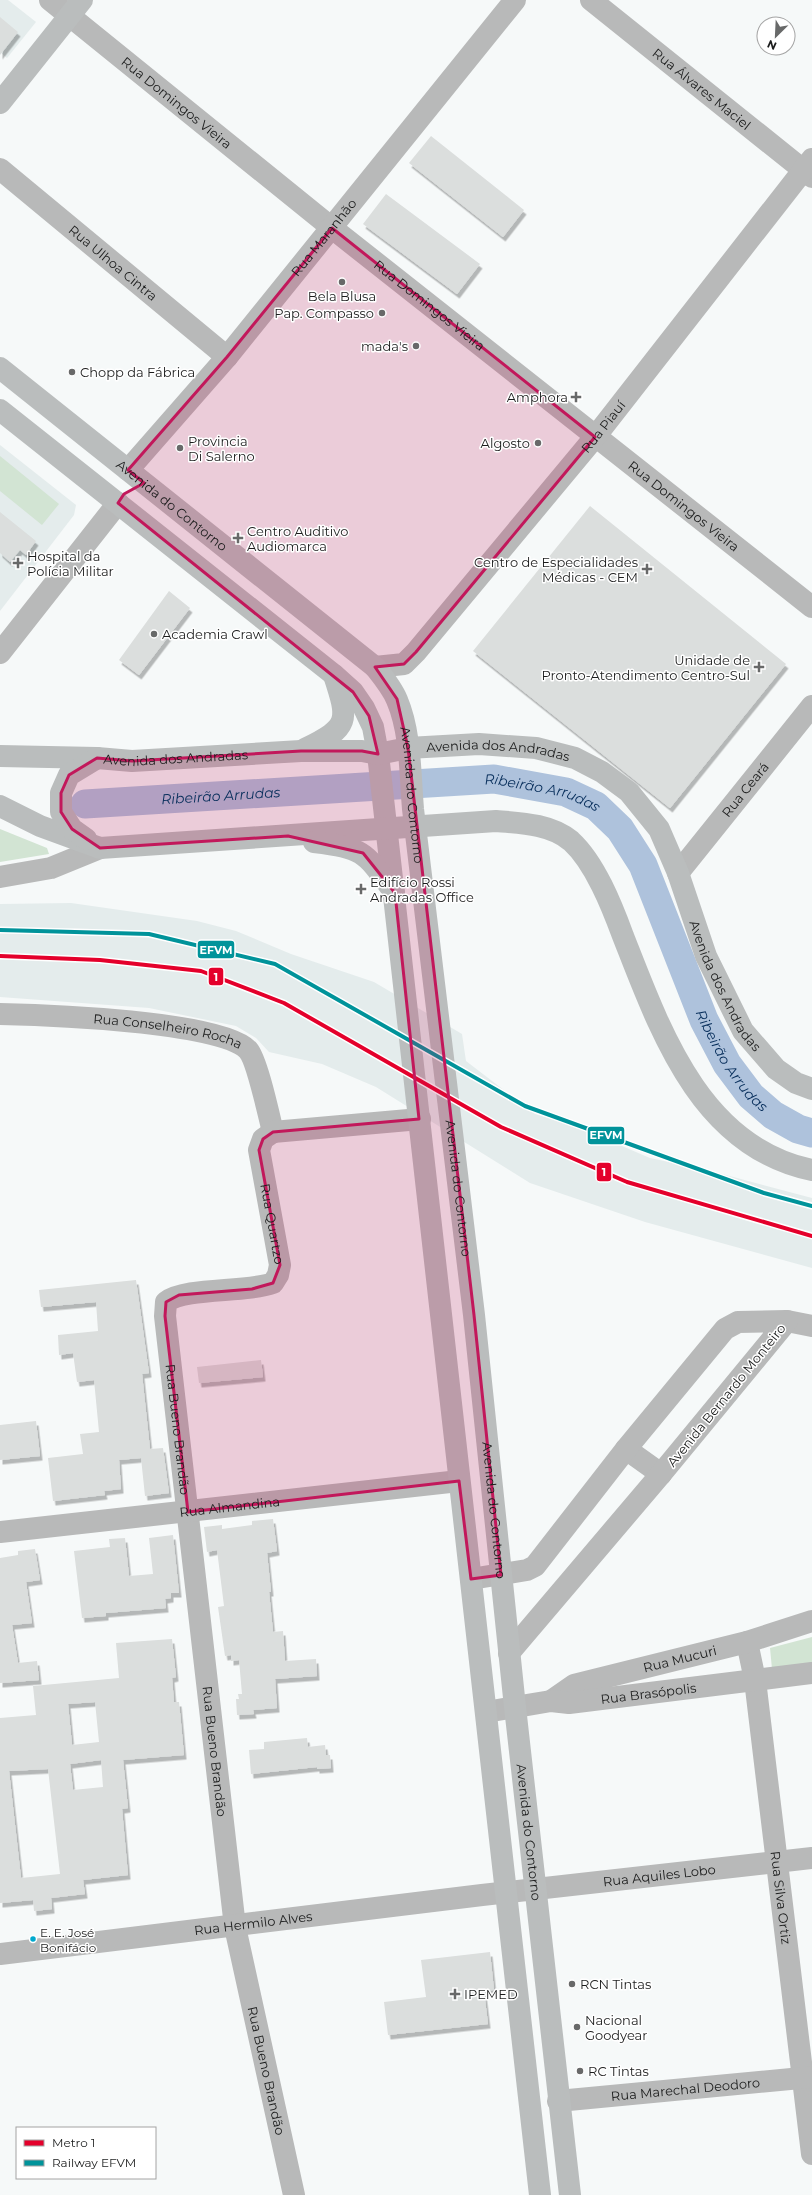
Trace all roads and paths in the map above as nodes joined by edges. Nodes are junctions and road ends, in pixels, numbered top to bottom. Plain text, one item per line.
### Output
1 (50, 0) edge
2 (515, 0) edge
3 (591, 0) edge
4 (76, 8) edge
5 (0, 103) edge
6 (0, 169) edge
7 (809, 169) edge
8 (332, 228) junction
9 (227, 357) junction
10 (0, 368) edge
11 (0, 410) edge
12 (596, 437) junction
13 (128, 470) junction
14 (95, 485) junction
15 (152, 490) junction
16 (118, 503) junction
17 (812, 607) edge
18 (0, 653) edge
19 (375, 667) junction
20 (333, 674) junction
21 (812, 706) edge
22 (301, 751) junction
23 (408, 752) junction
24 (0, 756) edge
25 (97, 758) junction
26 (378, 758) junction
27 (0, 806) edge
28 (415, 817) junction
29 (387, 820) junction
30 (288, 836) junction
31 (100, 848) junction
32 (678, 873) junction
33 (0, 877) edge
34 (395, 893) junction
35 (0, 1014) edge
36 (812, 1090) edge
37 (419, 1116) junction
38 (273, 1132) junction
39 (812, 1170) edge
40 (166, 1302) joint
41 (787, 1321) junction
42 (812, 1326) edge
43 (626, 1449) junction
44 (661, 1474) junction
45 (459, 1481) junction
46 (188, 1512) junction
47 (0, 1532) edge
48 (546, 1552) junction
49 (501, 1575) junction
50 (471, 1579) junction
51 (568, 1583) junction
52 (812, 1621) edge
53 (747, 1642) junction
54 (509, 1653) junction
55 (812, 1673) edge
56 (755, 1680) junction
57 (551, 1701) junction
58 (515, 1707) junction
59 (486, 1712) junction
60 (812, 1858) edge
61 (777, 1862) junction
62 (535, 1889) junction
63 (506, 1893) junction
64 (235, 1927) junction
65 (0, 1954) edge
66 (808, 2077) edge
67 (558, 2101) junction
68 (812, 2154) edge
69 (294, 2195) edge
70 (540, 2195) edge
71 (570, 2195) edge

1 - 4 street, Rua Domingos Vieira
2 - 8 street, Rua Maranhão
3 - 7 street, Rua Álvares Maciel
4 - 5 main road
4 - 8 street, Rua Domingos Vieira
6 - 9 street, Rua Ulhoa Cintra
7 - 12 street, Rua Piauí
8 - 9 street, Rua Maranhão
8 - 12 street, Rua Domingos Vieira
9 - 13 street, Rua Maranhão
10 - 13 main road, Avenida do Contorno
11 - 14 main road
12 - 17 street, Rua Domingos Vieira
12 - 19 street, Rua Piauí
13 - 14 main road
13 - 15 main road, Avenida do Contorno
14 - 16 main road
15 - 16 main road
15 - 19 main road, Avenida do Contorno
16 - 18 street
16 - 20 main road
19 - 23 main road, Avenida do Contorno
20 - 22 main road
20 - 26 main road
21 - 32 street, Rua Ceará
22 - 25 main road, Avenida dos Andradas
22 - 26 main road, Avenida dos Andradas
23 - 26 main road, Avenida dos Andradas
23 - 28 main road, Avenida do Contorno
23 - 32 main road, Avenida dos Andradas
24 - 25 main road, Avenida dos Andradas
25 - 31 main road
26 - 29 main road
27 - 31 main road
28 - 29 main road
28 - 39 main road
28 - 49 main road, Avenida do Contorno
29 - 30 main road
29 - 34 main road
30 - 31 main road
30 - 34 main road
31 - 33 street
32 - 36 main road, Avenida dos Andradas
34 - 37 main road
35 - 38 street, Rua Conselheiro Rocha
37 - 38 street
37 - 45 main road
38 - 40 street, Rua Quartzo
40 - 46 street, Rua Bueno Brandão
41 - 42 street
41 - 43 street, Avenida Bernardo Monteiro
41 - 44 street, Avenida Bernardo Monteiro
43 - 44 street
43 - 48 street, Avenida Bernardo Monteiro
44 - 51 street, Avenida Bernardo Monteiro
45 - 46 street, Rua Almandina
45 - 50 main road
46 - 47 street, Rua Almandina
46 - 64 street, Rua Bueno Brandão
48 - 49 street, Avenida Bernardo Monteiro
48 - 51 street
49 - 50 street, Avenida Bernardo Monteiro
49 - 54 main road, Avenida do Contorno
50 - 59 main road
51 - 54 street, Avenida Bernardo Monteiro
52 - 53 street, Rua Mucuri
53 - 56 street, Rua Silva Ortiz
53 - 57 street, Rua Mucuri
54 - 58 main road, Avenida do Contorno
55 - 56 street, Rua Brasópolis
56 - 57 street, Rua Brasópolis
56 - 61 street, Rua Silva Ortiz
57 - 58 street, Rua Brasópolis
58 - 59 street, Rua Brasópolis
58 - 62 main road, Avenida do Contorno
59 - 63 main road
60 - 61 street, Rua Aquiles Lobo
61 - 62 street, Rua Aquiles Lobo
61 - 66 street, Rua Silva Ortiz
62 - 63 street, Rua Aquiles Lobo
62 - 67 main road, Avenida do Contorno
63 - 64 street, Rua Hermilo Alves
63 - 70 main road
64 - 65 street, Rua Hermilo Alves
64 - 69 street, Rua Bueno Brandão
66 - 67 street, Rua Marechal Deodoro
66 - 68 street, Rua Silva Ortiz
67 - 71 main road, Avenida do Contorno

